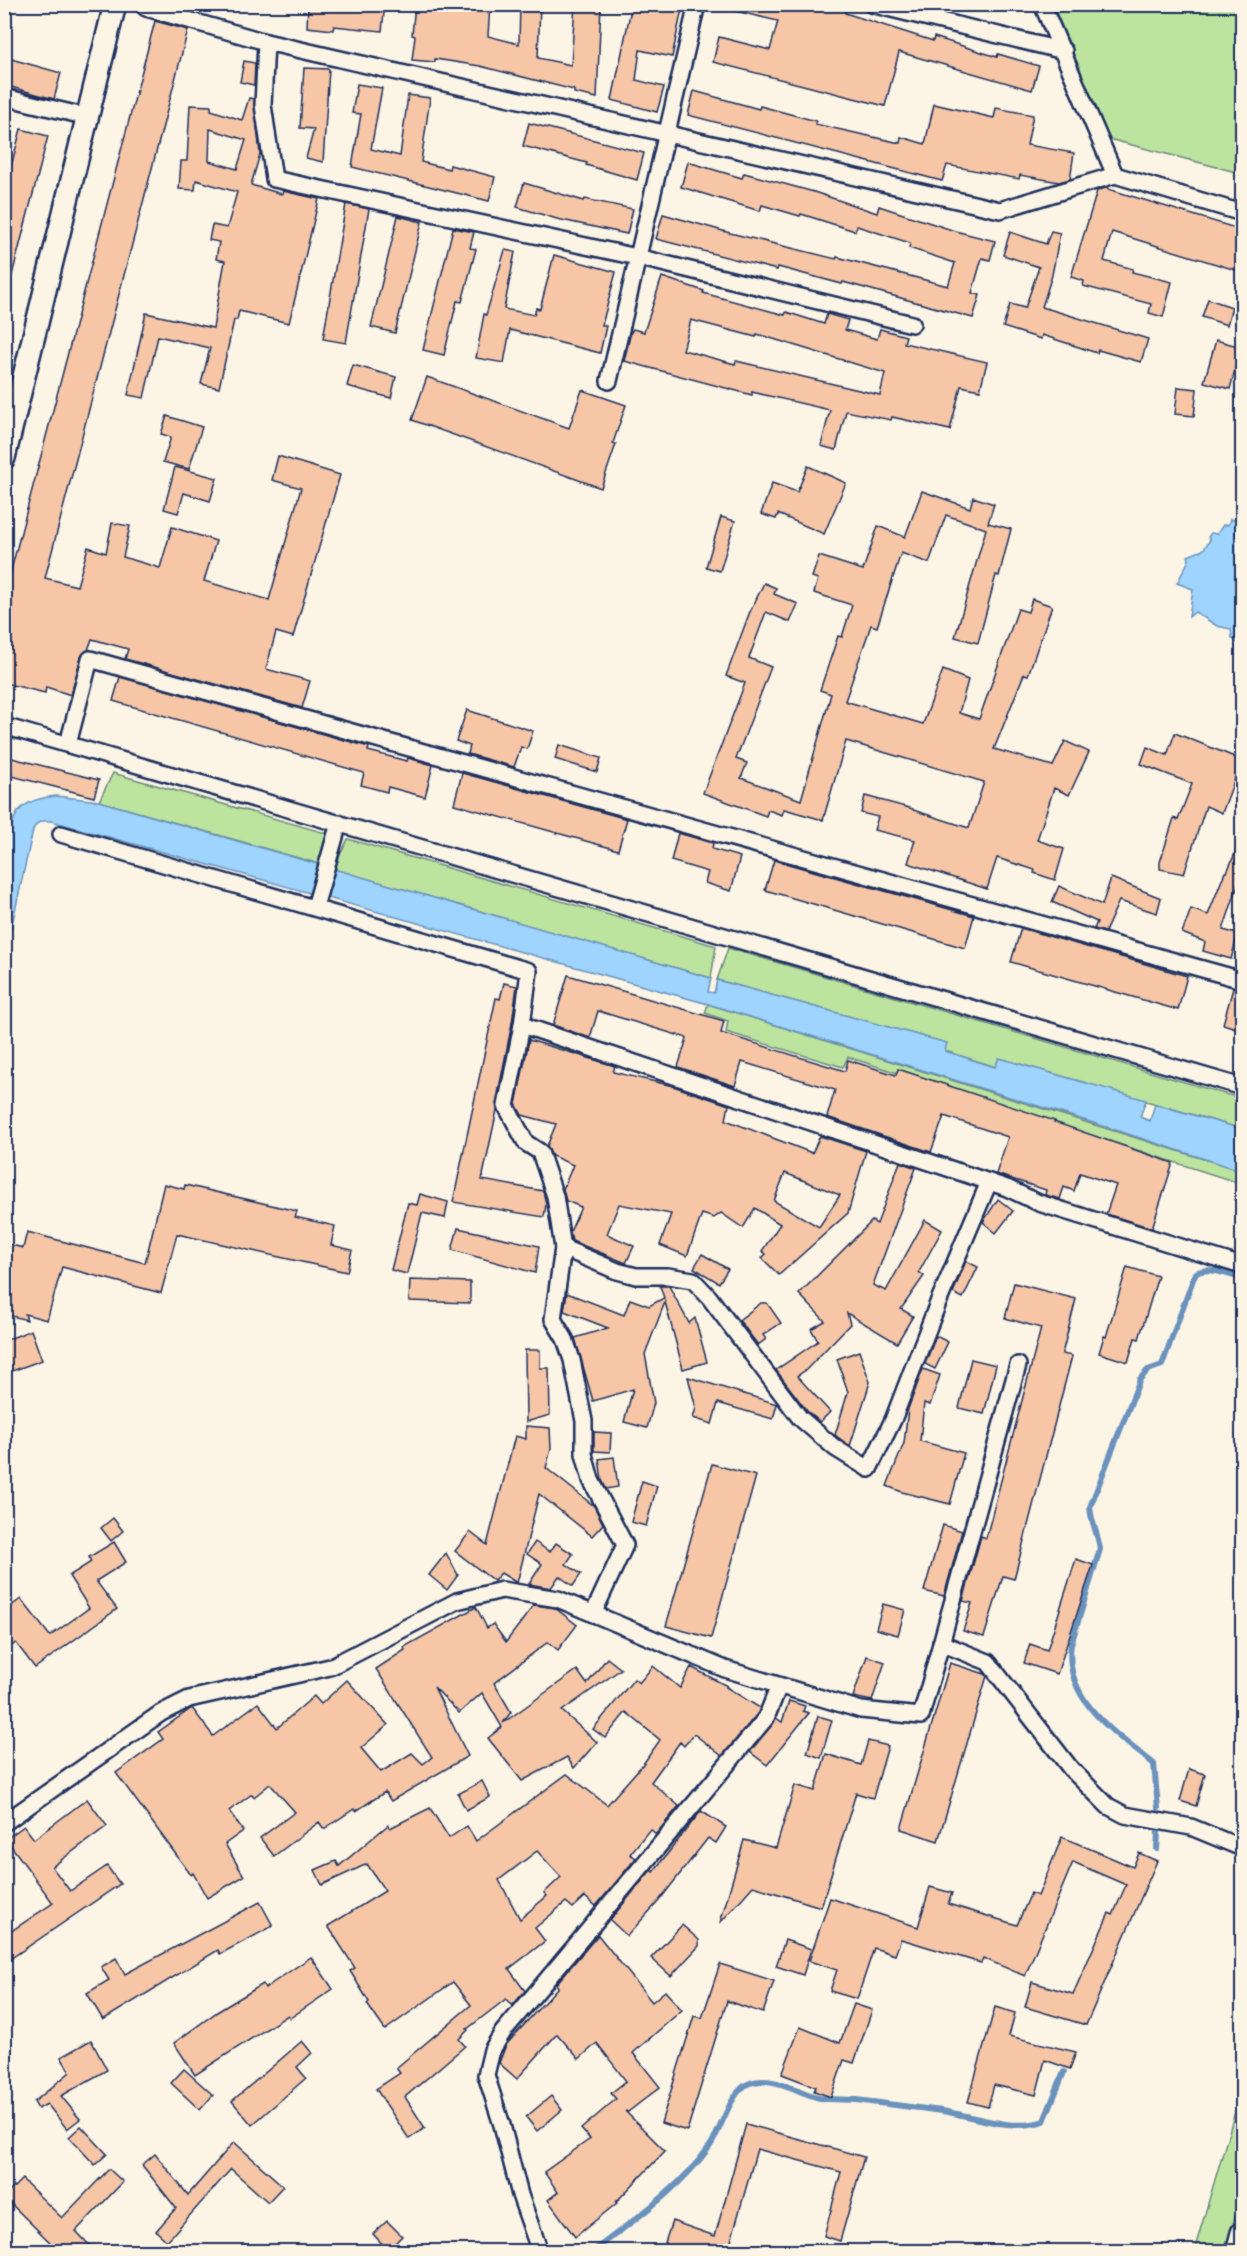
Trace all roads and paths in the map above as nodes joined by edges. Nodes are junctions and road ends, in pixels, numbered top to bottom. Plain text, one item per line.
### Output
1 (115, 4) edge
2 (142, 4) edge
3 (697, 4) edge
4 (871, 4) edge
5 (1042, 4) edge
6 (266, 42) junction
7 (1064, 51) junction
8 (4, 97) edge
9 (87, 117) junction
10 (668, 132) junction
11 (1115, 175) junction
12 (1242, 213) edge
13 (638, 257) junction
14 (912, 324) dead end
15 (609, 381) dead end
16 (4, 458) edge
17 (4, 726) edge
18 (68, 744) junction
19 (339, 823) junction
20 (60, 834) dead end
21 (315, 907) junction
22 (1242, 980) edge
23 (522, 1024) junction
24 (1242, 1087) edge
25 (989, 1182) junction
26 (563, 1248) junction
27 (1242, 1266) edge
28 (1018, 1365) dead end
29 (593, 1614) junction
30 (941, 1643) junction
31 (779, 1686) junction
32 (4, 1823) edge
33 (1242, 1848) edge
34 (1242, 2233) edge
35 (540, 2252) edge
36 (1237, 2252) edge

1 - 9 street
2 - 6 street
3 - 10 street
4 - 7 street
5 - 7 street
6 - 10 street
6 - 13 street
7 - 11 street
8 - 9 street
9 - 16 street
10 - 11 street
10 - 13 street
11 - 12 street
13 - 14 street
13 - 15 street
17 - 18 street
18 - 19 street
18 - 22 street
19 - 21 street
19 - 24 street
20 - 21 street
21 - 23 street
23 - 25 street
23 - 26 street
25 - 26 street
25 - 27 street
26 - 29 street
28 - 30 street
29 - 31 street
29 - 32 street
30 - 31 street
30 - 33 street
31 - 35 street
34 - 36 street

